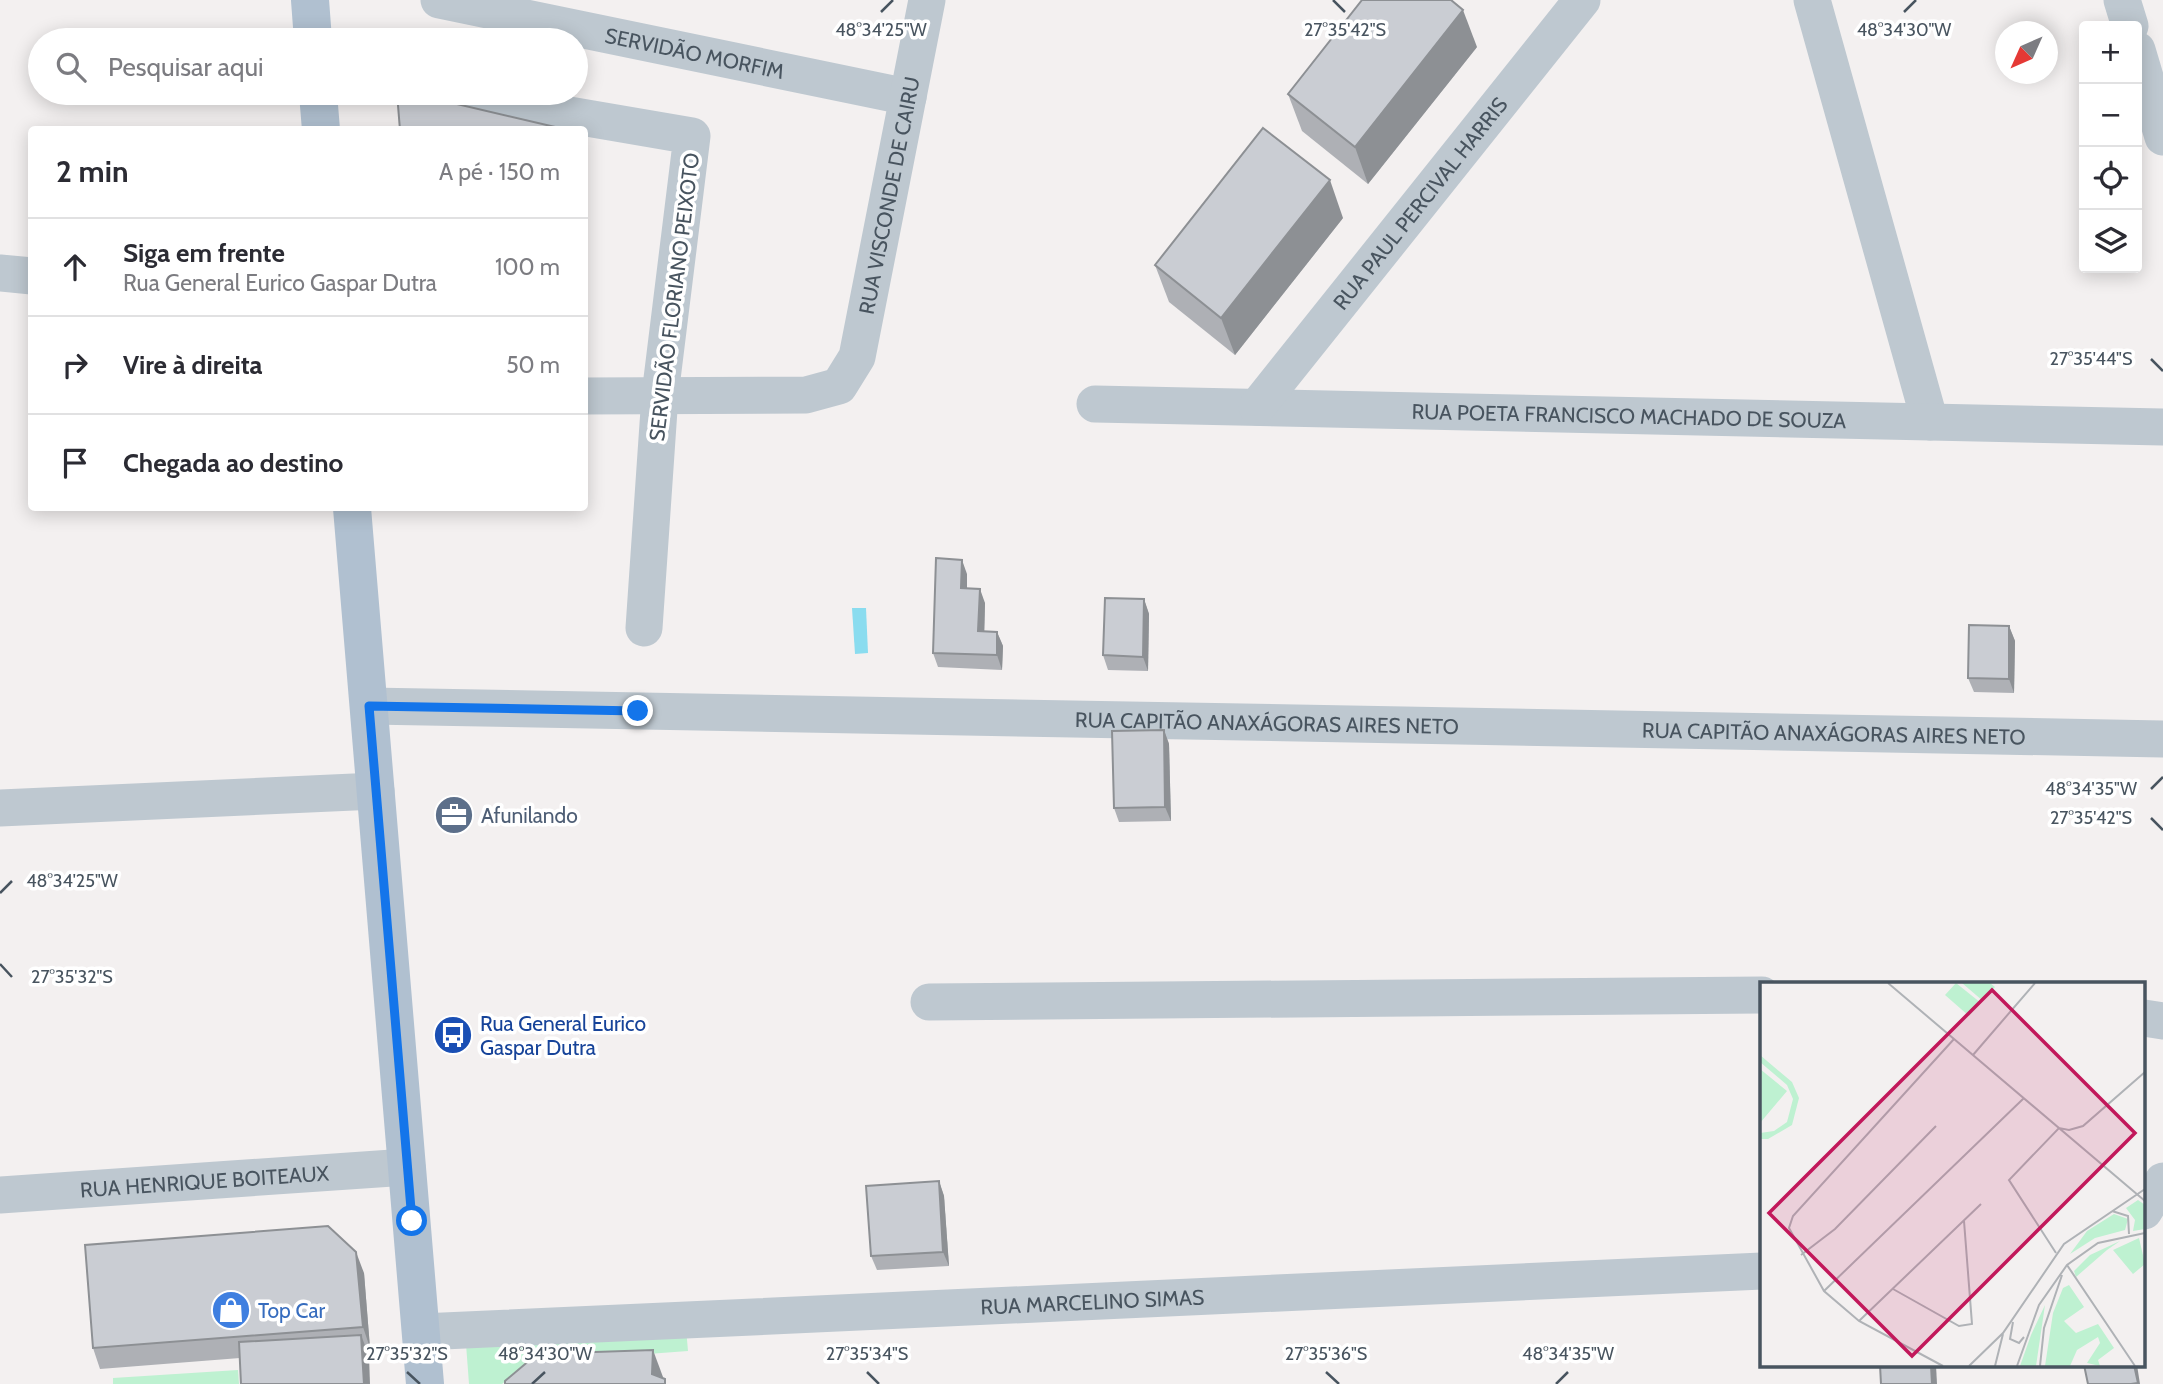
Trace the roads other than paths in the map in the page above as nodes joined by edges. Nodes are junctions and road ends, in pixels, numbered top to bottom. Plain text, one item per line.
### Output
1 (310, 0) edge
2 (439, 0) edge
3 (927, 0) edge
4 (1582, 0) edge
5 (1812, 0) edge
6 (2122, 0) edge
7 (2128, 21) edge
8 (312, 28) edge
9 (574, 28) edge
10 (588, 31) edge
11 (2142, 67) edge
12 (908, 97) junction
13 (319, 105) edge
14 (510, 105) edge
15 (321, 126) edge
16 (2163, 137) edge
17 (0, 273) edge
18 (28, 276) edge
19 (588, 396) edge
20 (660, 396) junction
21 (1095, 404) dead end
22 (1257, 407) junction
23 (1930, 422) junction
24 (2163, 428) edge
25 (352, 511) edge
26 (644, 628) dead end
27 (369, 706) junction
28 (2163, 739) edge
29 (376, 791) junction
30 (0, 808) edge
31 (1760, 995) edge
32 (929, 1002) dead end
33 (407, 1167) junction
34 (2163, 1181) edge
35 (0, 1195) edge
36 (2146, 1208) edge
37 (1760, 1271) edge
38 (421, 1332) junction
39 (425, 1384) edge

1 - 8 main road
2 - 9 street, SERVIDÃO MORFIM
3 - 12 street, RUA VISCONDE DE CAIRU
4 - 22 street, RUA PAUL PERCIVAL HARRIS
5 - 23 street
6 - 7 street
10 - 12 street, SERVIDÃO MORFIM
11 - 16 street
12 - 20 street, RUA VISCONDE DE CAIRU
13 - 15 main road
14 - 20 street, SERVIDÃO FLORIANO PEIXOTO
17 - 18 street
19 - 20 street
20 - 26 street, SERVIDÃO FLORIANO PEIXOTO
21 - 22 street, RUA POETA FRANCISCO MACHADO DE SOUZA
22 - 23 street, RUA POETA FRANCISCO MACHADO DE SOUZA
23 - 24 street, RUA POETA FRANCISCO MACHADO DE SOUZA
25 - 27 main road
27 - 28 street, RUA CAPITÃO ANAXÁGORAS AIRES NETO
27 - 29 main road
29 - 30 street
29 - 33 main road
31 - 32 street
33 - 35 street, RUA HENRIQUE BOITEAUX
33 - 38 main road
34 - 36 street
37 - 38 street, RUA MARCELINO SIMAS
38 - 39 main road

